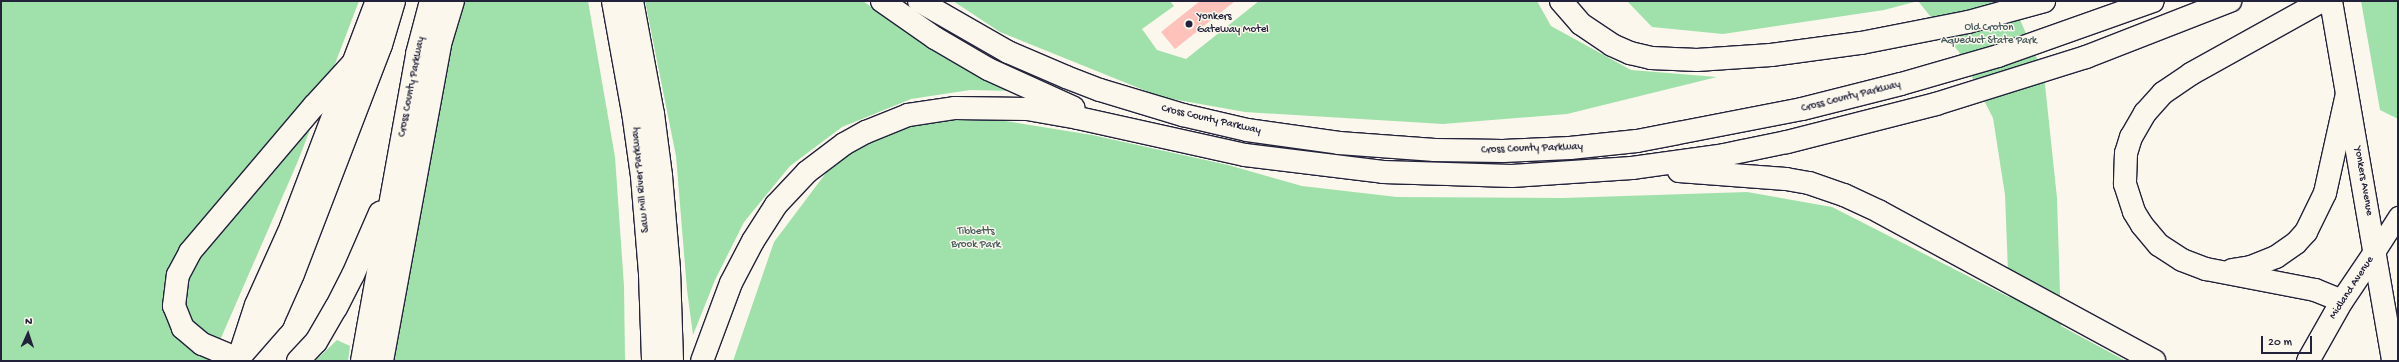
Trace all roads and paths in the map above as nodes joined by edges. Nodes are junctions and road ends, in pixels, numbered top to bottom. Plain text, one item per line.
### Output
1 (376, 1) edge
2 (394, 1) edge
3 (405, 1) edge
4 (431, 1) edge
5 (453, 1) edge
6 (613, 1) edge
7 (632, 1) edge
8 (882, 1) edge
9 (919, 1) edge
10 (1561, 1) edge
11 (2044, 1) edge
12 (2153, 1) edge
13 (2230, 1) edge
14 (2322, 1) edge
15 (2331, 1) edge
16 (381, 45) junction
17 (354, 62) junction
18 (2347, 94) junction
19 (1153, 136) junction
20 (1632, 168) junction
21 (396, 174) junction
22 (2398, 216) edge
23 (2375, 252) junction
24 (2206, 269) junction
25 (650, 274) junction
26 (2342, 302) junction
27 (238, 360) edge
28 (298, 361) edge
29 (362, 361) edge
30 (382, 361) edge
31 (640, 361) edge
32 (653, 361) edge
33 (672, 361) edge
34 (702, 361) edge
35 (2154, 361) edge
36 (2308, 361) edge
37 (2393, 361) edge

1 - 17 main road
2 - 16 main road
3 - 16 main road
4 - 21 main road, Cross County Parkway
5 - 30 main road
6 - 25 main road, Saw Mill River Parkway
7 - 33 main road, Saw Mill River Parkway
8 - 19 main road
9 - 12 main road, Cross County Parkway
10 - 11 main road
13 - 20 main road
14 - 24 main road
15 - 18 main road, Yonkers Avenue
16 - 27 main road
17 - 27 main road
17 - 27 main road
18 - 23 main road, Yonkers Avenue
18 - 24 main road
19 - 20 main road
19 - 34 main road
20 - 35 main road
21 - 28 main road
21 - 29 main road
22 - 23 street, Midland Avenue
23 - 26 main road, Midland Avenue
23 - 37 main road, Yonkers Avenue
24 - 26 main road
25 - 31 main road
25 - 32 main road, Saw Mill River Parkway
26 - 36 main road, Midland Avenue

